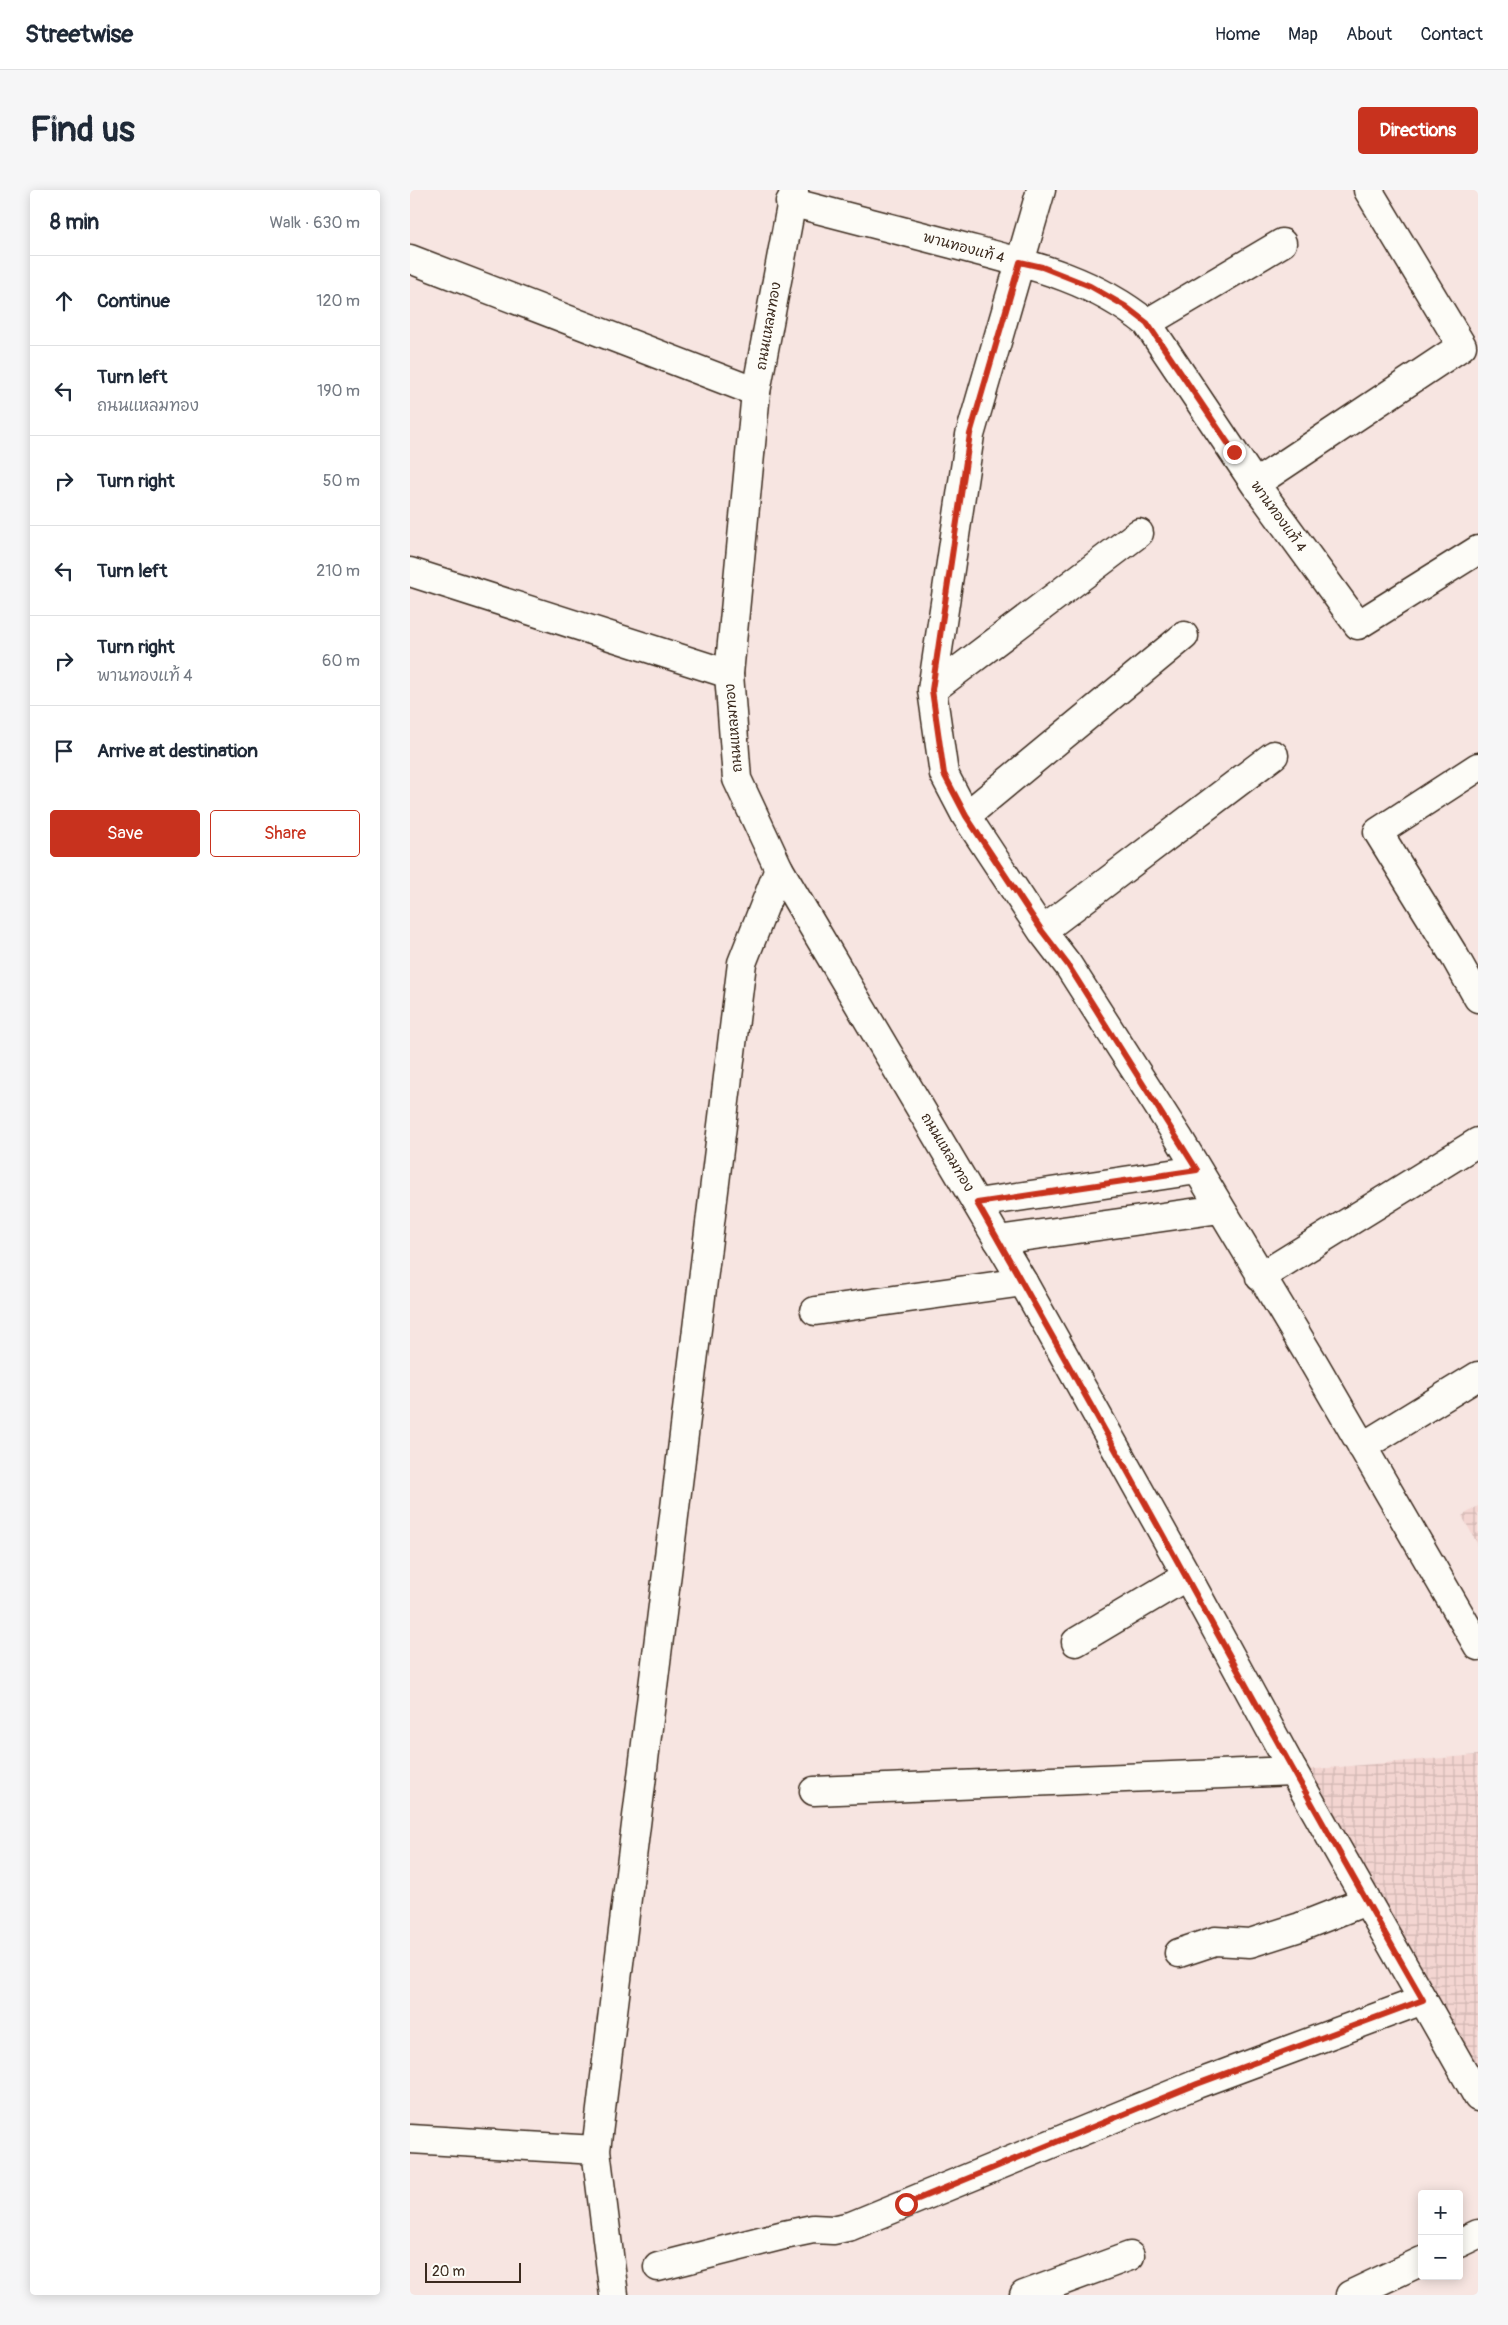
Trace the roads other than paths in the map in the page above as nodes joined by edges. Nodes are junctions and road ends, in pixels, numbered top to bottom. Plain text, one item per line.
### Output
1 (1041, 190) edge
2 (1368, 190) edge
3 (792, 196) edge
4 (1282, 243) dead end
5 (410, 258) edge
6 (1020, 262) junction
7 (1147, 323) junction
8 (756, 392) junction
9 (1255, 484) junction
10 (1139, 533) dead end
11 (1478, 550) edge
12 (410, 572) edge
13 (1184, 636) dead end
14 (729, 674) junction
15 (932, 690) junction
16 (1274, 754) dead end
17 (1478, 767) edge
18 (966, 816) junction
19 (779, 869) junction
20 (1042, 931) junction
21 (1478, 998) edge
22 (1478, 1142) edge
23 (1197, 1170) junction
24 (977, 1203) junction
25 (1220, 1208) junction
26 (998, 1240) junction
27 (1260, 1277) junction
28 (1023, 1282) junction
29 (815, 1311) dead end
30 (1478, 1376) edge
31 (1362, 1447) junction
32 (1187, 1576) junction
33 (1076, 1642) dead end
34 (1478, 1646) edge
35 (1293, 1771) junction
36 (814, 1791) dead end
37 (1366, 1900) junction
38 (1179, 1953) dead end
39 (1423, 2000) junction
40 (1478, 2097) edge
41 (410, 2139) edge
42 (596, 2150) junction
43 (1478, 2234) edge
44 (1463, 2241) edge
45 (1130, 2256) dead end
46 (1418, 2263) edge
47 (658, 2267) dead end
48 (614, 2295) edge
49 (1024, 2295) edge
50 (1350, 2295) edge

1 - 6 street
2 - 9 street
3 - 6 street, พานทองแท้ 4
3 - 8 street, ถนนแหลมทอง
4 - 7 street
5 - 8 street
6 - 7 street, พานทองแท้ 4
6 - 15 street
7 - 9 street, พานทองแท้ 4
8 - 14 street, ถนนแหลมทอง
9 - 11 street, พานทองแท้ 4
10 - 15 street
12 - 14 street
13 - 18 street
14 - 19 street, ถนนแหลมทอง
15 - 18 street
16 - 20 street
17 - 21 street
18 - 20 street
19 - 24 street, ถนนแหลมทอง
19 - 42 street
20 - 23 street
22 - 27 street
23 - 24 street
23 - 25 street
24 - 26 street, ถนนแหลมทอง
25 - 26 street
25 - 27 street
26 - 28 street, ถนนแหลมทอง
27 - 31 street
28 - 29 street
28 - 32 street, ถนนแหลมทอง
30 - 31 street
31 - 34 street
32 - 33 street
32 - 35 street, ถนนแหลมทอง
35 - 36 street
35 - 37 street, ถนนแหลมทอง
37 - 38 street
37 - 39 street, ถนนแหลมทอง
39 - 40 street, ถนนแหลมทอง
39 - 47 street
41 - 42 street
42 - 48 street
43 - 44 street
45 - 49 street
46 - 50 street

